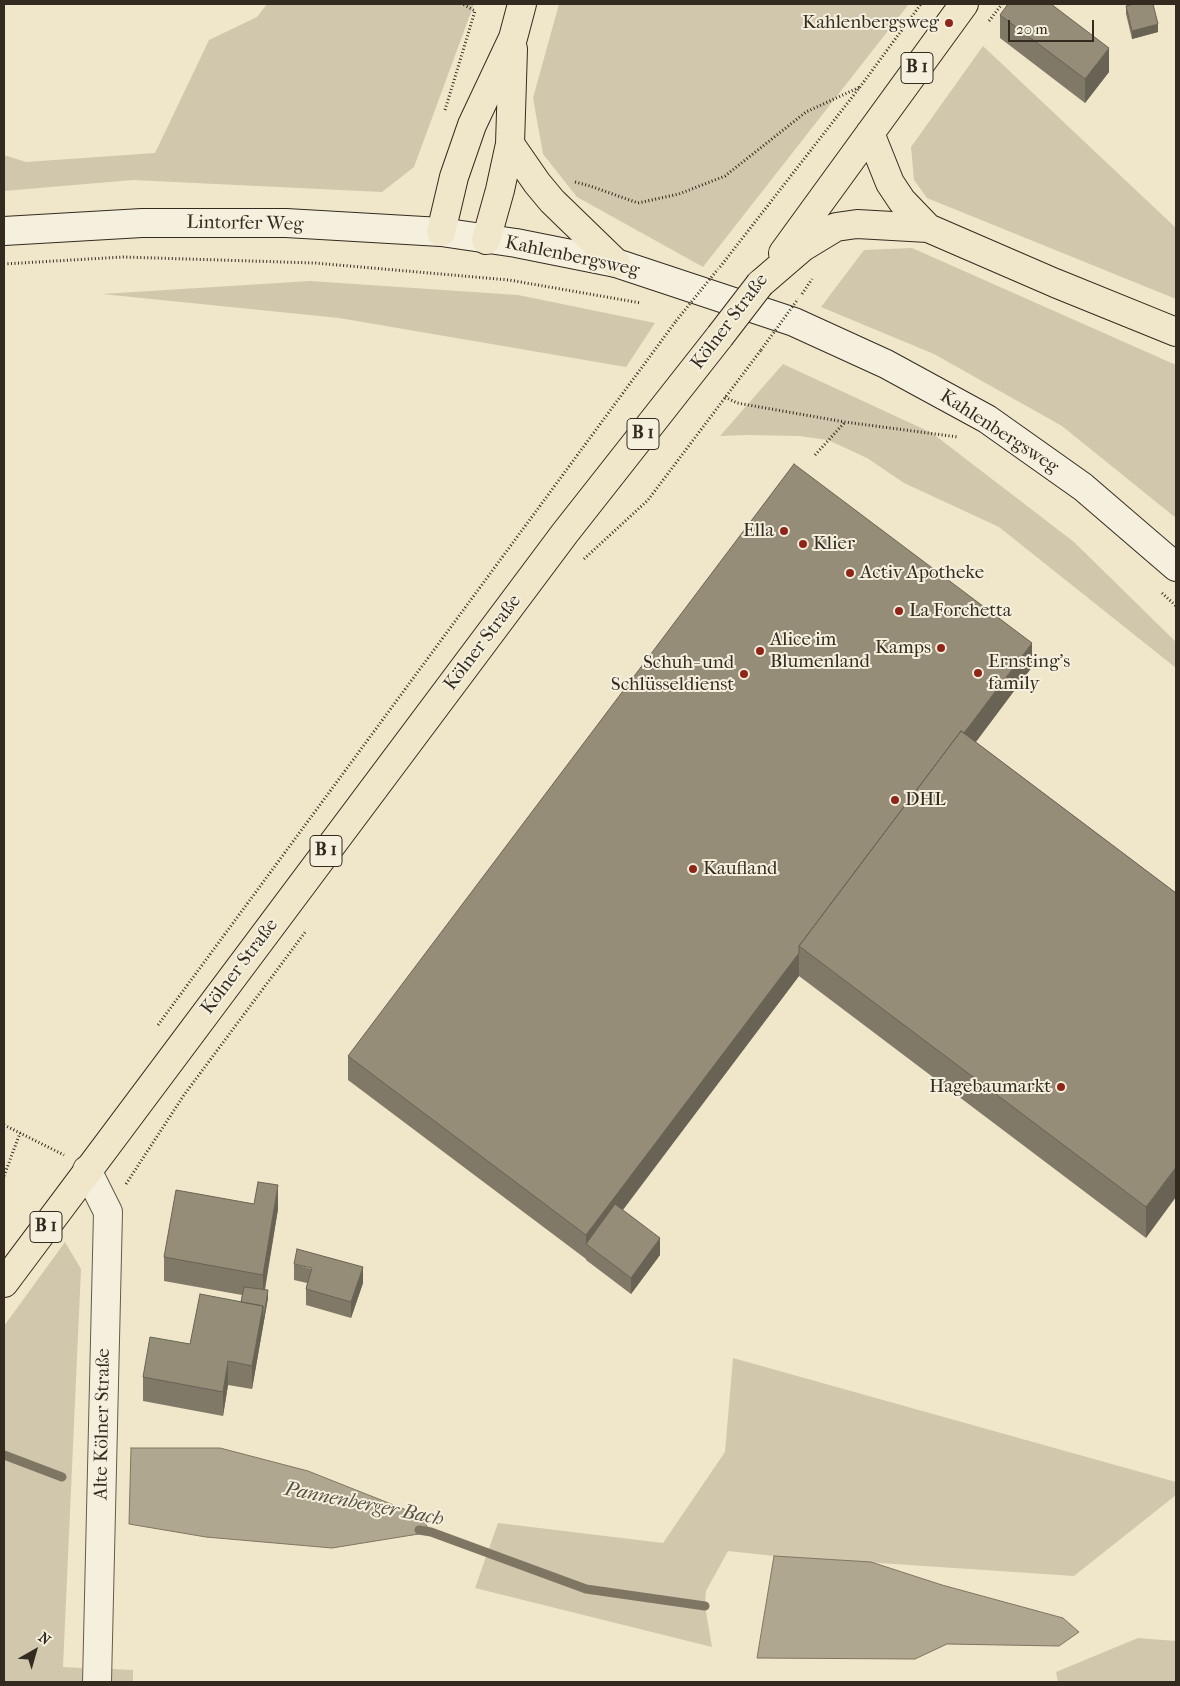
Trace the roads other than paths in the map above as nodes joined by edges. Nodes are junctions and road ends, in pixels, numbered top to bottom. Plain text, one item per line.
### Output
1 (522, 4) edge
2 (964, 4) edge
3 (513, 38) junction
4 (870, 132) junction
5 (510, 144) junction
6 (928, 228) junction
7 (4, 231) edge
8 (441, 232) junction
9 (486, 240) junction
10 (616, 263) junction
11 (760, 284) junction
12 (1176, 332) edge
13 (1176, 567) edge
14 (87, 1170) junction
15 (4, 1283) edge
16 (97, 1682) edge

1 - 3 main road
2 - 4 main road, Kölner Straße / B 1
3 - 5 main road
3 - 8 main road
4 - 6 main road
4 - 11 main road, Kölner Straße / B 1
5 - 9 main road
5 - 10 main road
6 - 11 main road
6 - 12 main road
7 - 8 main road, Lintorfer Weg
8 - 9 main road, Lintorfer Weg
9 - 10 main road, Kahlenbergsweg
10 - 13 main road, Kahlenbergsweg
11 - 14 main road, Kölner Straße / B 1, bridge
14 - 15 main road, Kölner Straße / B 1
14 - 16 main road, Alte Kölner Straße

